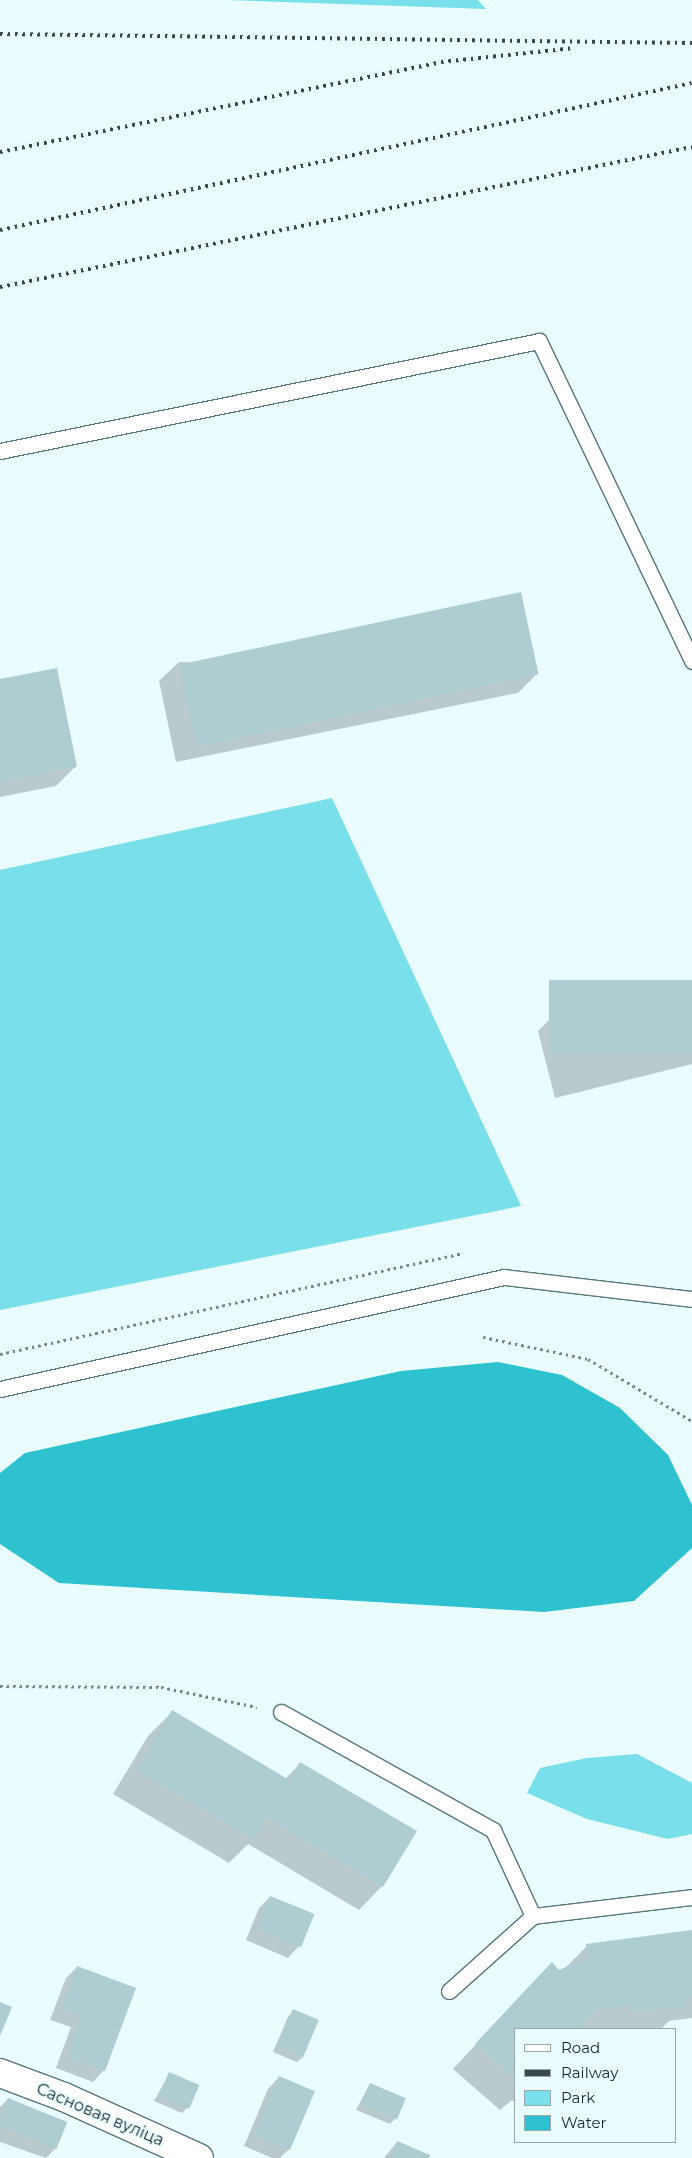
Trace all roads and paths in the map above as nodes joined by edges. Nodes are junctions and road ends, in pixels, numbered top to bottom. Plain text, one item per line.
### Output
1 (0, 451) edge
2 (692, 660) edge
3 (460, 1254) dead end
4 (692, 1298) edge
5 (483, 1338) dead end
6 (0, 1354) edge
7 (0, 1389) edge
8 (692, 1421) edge
9 (0, 1686) edge
10 (281, 1712) joint
11 (692, 1897) edge
12 (533, 1916) junction
13 (449, 1991) dead end
14 (0, 2073) edge
15 (199, 2158) edge

1 - 2 lane
3 - 6 path
4 - 7 lane
5 - 8 path
9 - 10 path
10 - 12 lane
11 - 12 lane
12 - 13 lane
14 - 15 street, Сасновая вуліца

